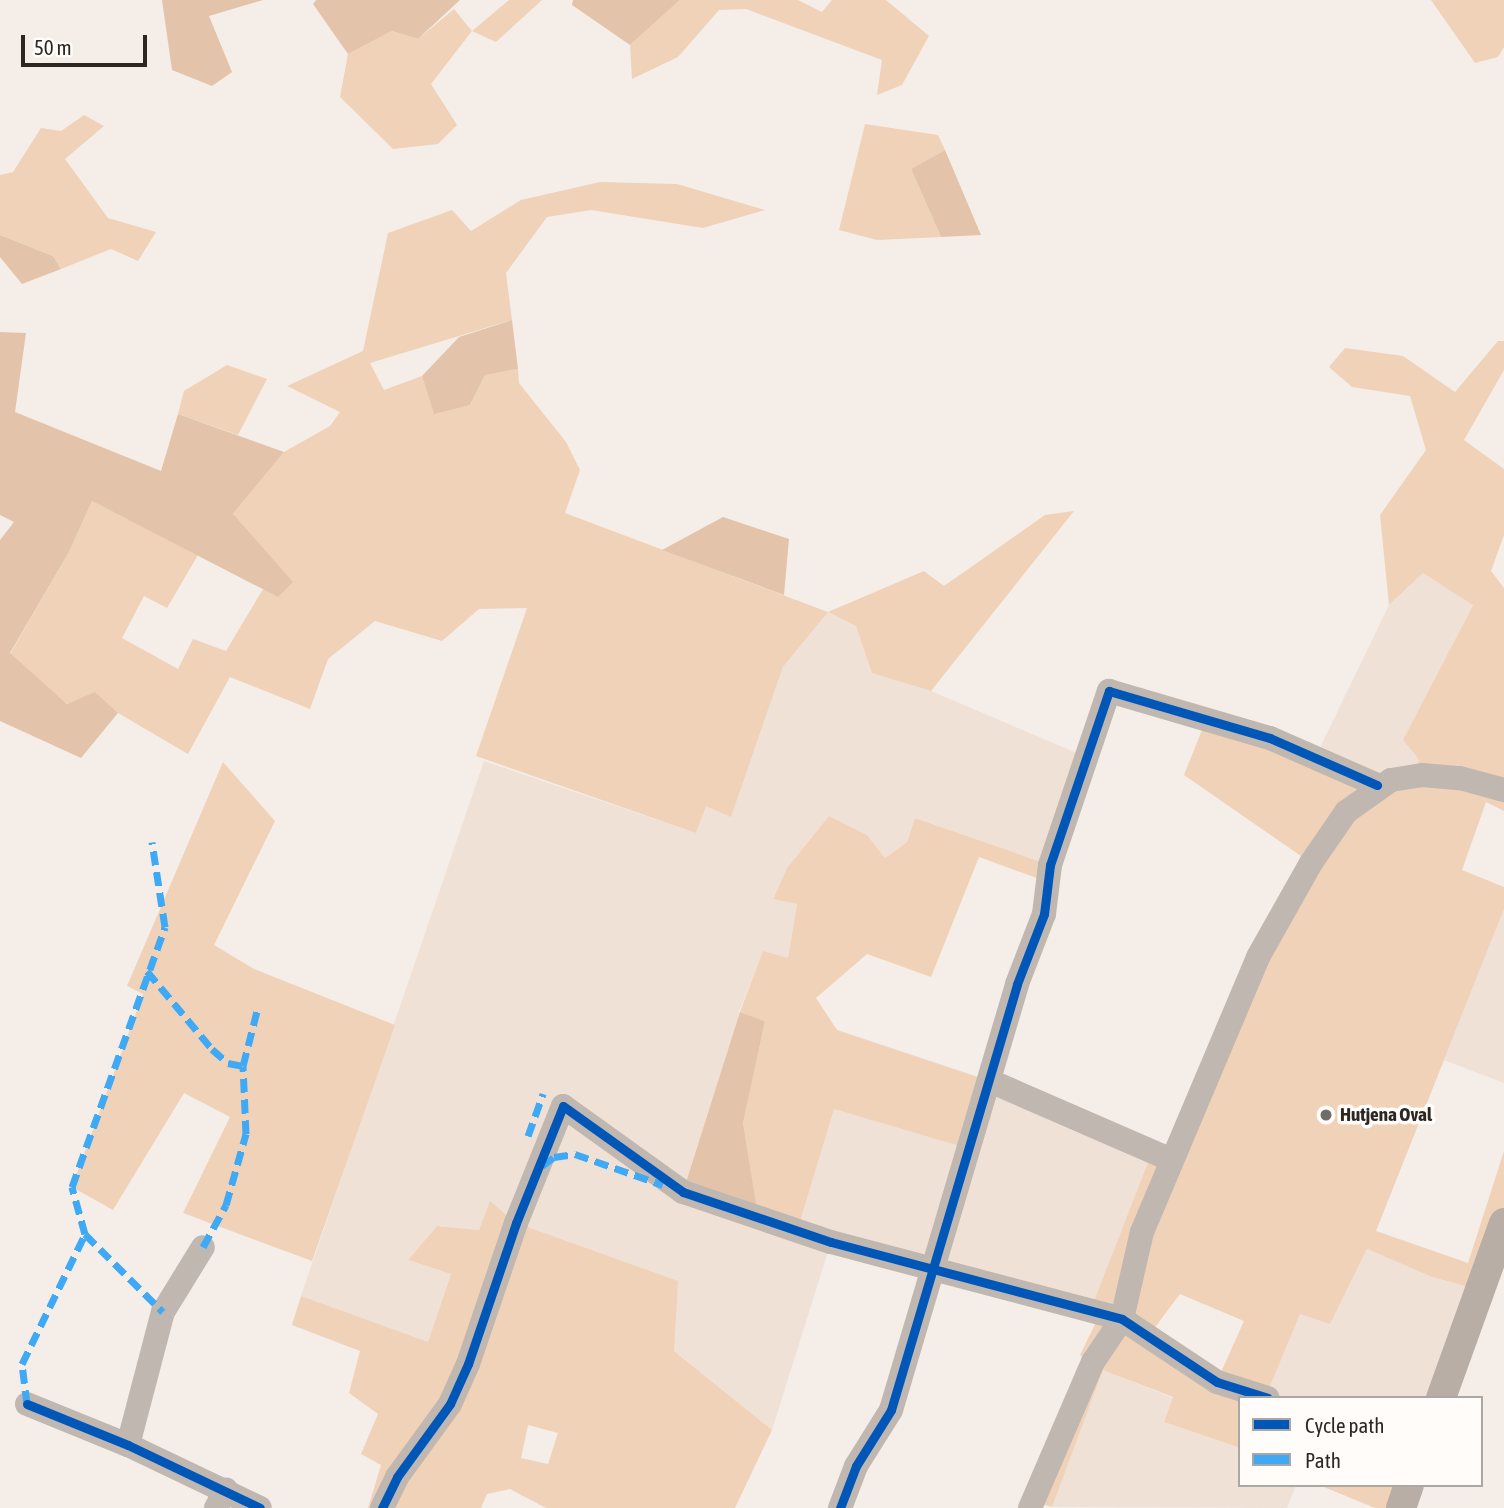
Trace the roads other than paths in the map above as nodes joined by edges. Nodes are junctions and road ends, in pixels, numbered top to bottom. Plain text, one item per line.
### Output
1 (1377, 785) junction
2 (1504, 790) edge
3 (990, 1081) junction
4 (1172, 1160) junction
5 (1504, 1223) edge
6 (203, 1247) dead end
7 (933, 1268) junction
8 (1122, 1319) junction
9 (1262, 1396) edge
10 (1442, 1396) edge
11 (27, 1404) dead end
12 (128, 1445) junction
13 (1408, 1487) edge
14 (221, 1499) edge
15 (260, 1508) edge
16 (382, 1508) edge
17 (840, 1508) edge
18 (1030, 1508) edge
19 (1401, 1508) edge

1 - 2 street
1 - 3 street
1 - 4 street
3 - 4 street
3 - 7 street
4 - 8 street
5 - 10 main road
6 - 12 street
7 - 8 street
7 - 16 street
7 - 17 street
8 - 9 street
8 - 18 street
11 - 12 street
12 - 14 street
13 - 19 main road
14 - 15 street

